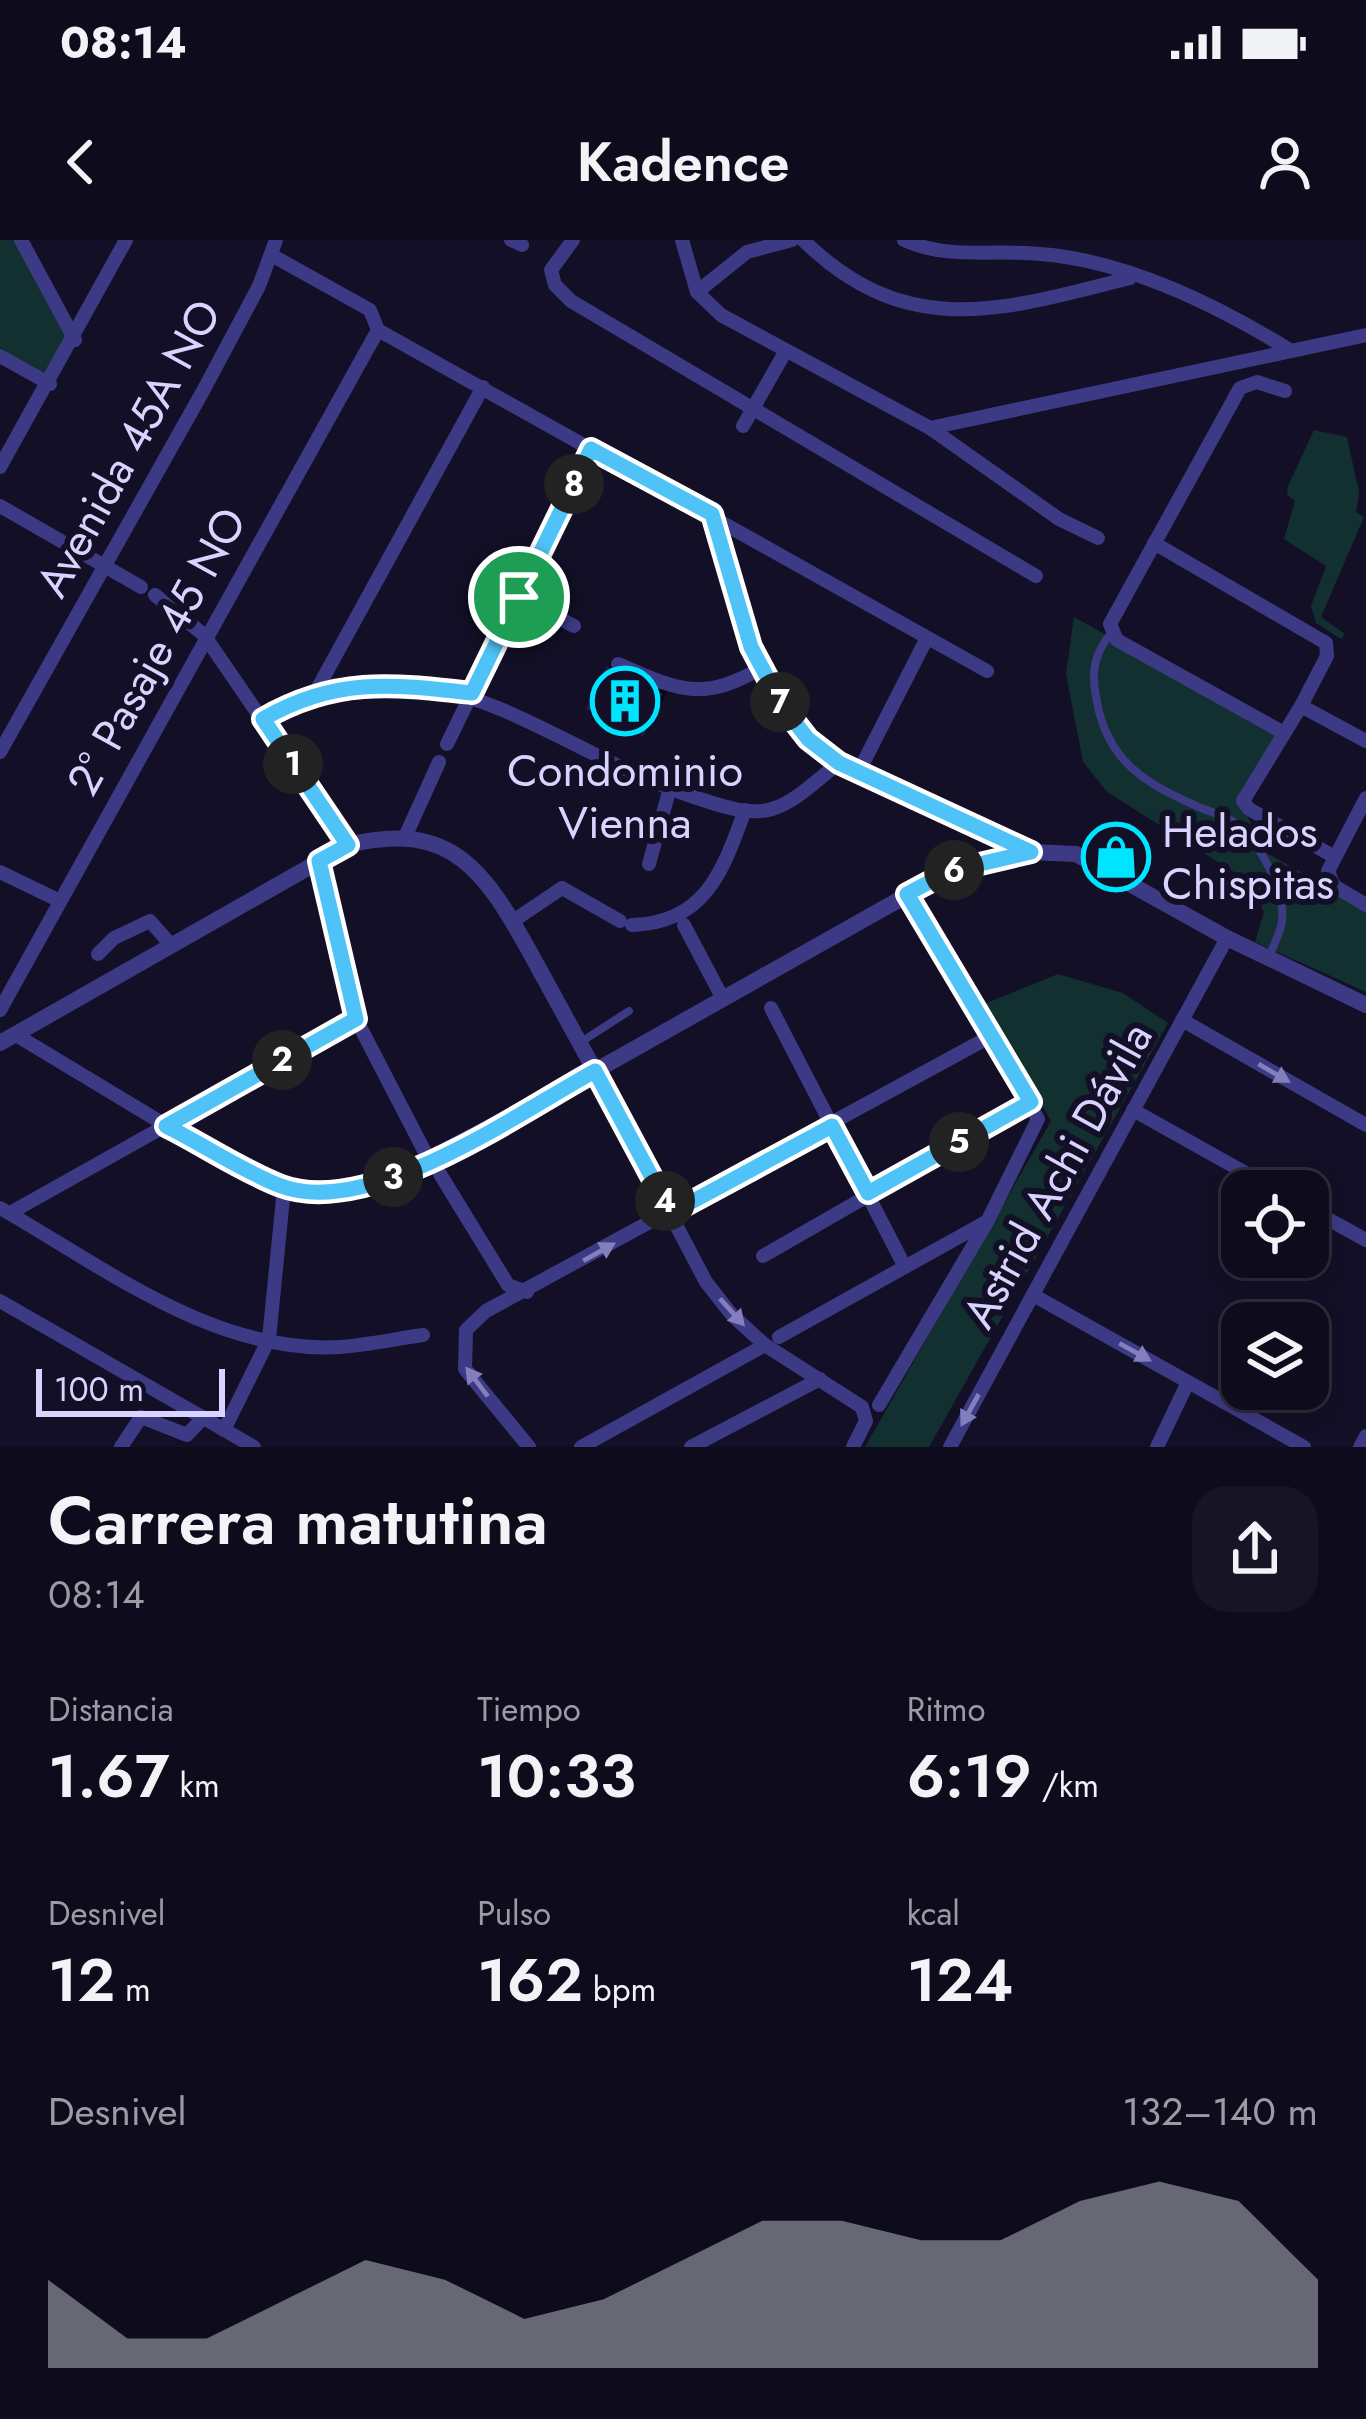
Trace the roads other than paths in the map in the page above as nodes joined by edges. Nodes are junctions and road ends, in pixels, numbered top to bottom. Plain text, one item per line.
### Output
1 (22, 240) edge
2 (126, 240) edge
3 (573, 240) edge
4 (682, 240) edge
5 (792, 240) edge
6 (802, 240) edge
7 (904, 240) edge
8 (275, 248) edge
9 (1135, 277) junction
10 (698, 292) junction
11 (379, 330) junction
12 (1366, 335) edge
13 (75, 340) junction
14 (1288, 349) junction
15 (784, 353) junction
16 (0, 356) edge
17 (50, 384) junction
18 (483, 387) junction
19 (1285, 391) dead end
20 (754, 406) junction
21 (743, 425) dead end
22 (930, 428) junction
23 (591, 449) junction
24 (0, 467) edge
25 (0, 506) edge
26 (712, 514) junction
27 (1098, 538) dead end
28 (1154, 543) junction
29 (103, 566) junction
30 (1036, 576) dead end
31 (519, 597) junction
32 (574, 626) dead end
33 (1111, 633) junction
34 (204, 635) junction
35 (927, 638) junction
36 (618, 664) dead end
37 (763, 667) junction
38 (987, 671) dead end
39 (314, 692) junction
40 (472, 693) junction
41 (1301, 706) junction
42 (263, 719) junction
43 (1284, 733) junction
44 (1366, 741) edge
45 (447, 744) dead end
46 (0, 752) edge
47 (439, 761) dead end
48 (839, 763) junction
49 (859, 770) junction
50 (670, 788) junction
51 (1366, 798) edge
52 (745, 810) junction
53 (404, 837) junction
54 (348, 845) junction
55 (1031, 852) junction
56 (1333, 856) junction
57 (319, 861) junction
58 (650, 864) dead end
59 (0, 872) edge
60 (907, 894) junction
61 (60, 901) junction
62 (1366, 905) edge
63 (513, 921) junction
64 (684, 925) dead end
65 (1227, 938) junction
66 (172, 946) junction
67 (98, 954) dead end
68 (1269, 958) junction
69 (722, 997) junction
70 (1366, 1005) edge
71 (771, 1008) dead end
72 (0, 1010) edge
73 (629, 1011) dead end
74 (356, 1019) junction
75 (1182, 1020) junction
76 (993, 1035) junction
77 (8, 1039) edge
78 (580, 1042) junction
79 (595, 1071) junction
80 (1031, 1102) junction
81 (1133, 1110) junction
82 (1366, 1125) edge
83 (166, 1126) junction
84 (832, 1126) junction
85 (429, 1160) junction
86 (1240, 1170) edge
87 (440, 1174) dead end
88 (284, 1187) junction
89 (868, 1193) junction
90 (5, 1211) edge
91 (671, 1213) junction
92 (1329, 1220) edge
93 (987, 1222) junction
94 (1366, 1240) edge
95 (763, 1256) dead end
96 (905, 1267) junction
97 (527, 1292) junction
98 (1033, 1294) junction
99 (0, 1301) edge
100 (423, 1334) dead end
101 (269, 1340) junction
102 (772, 1341) junction
103 (820, 1379) junction
104 (1188, 1382) junction
105 (873, 1410) junction
106 (203, 1418) junction
107 (224, 1430) junction
108 (1366, 1436) edge
109 (121, 1447) edge
110 (254, 1447) edge
111 (530, 1447) edge
112 (581, 1447) edge
113 (691, 1447) edge
114 (853, 1447) edge
115 (950, 1447) edge
116 (1157, 1447) edge
117 (1304, 1447) edge
118 (1360, 1447) edge

1 - 13 street
2 - 13 street
3 - 20 street
4 - 10 street
5 - 10 street
6 - 9 street
7 - 9 street
8 - 11 street
8 - 29 street, Avenida 45A NO
9 - 14 street
10 - 15 street
11 - 18 street
11 - 34 street, 2° Pasaje 45 NO
12 - 14 street
13 - 17 street
14 - 22 street
15 - 20 street
15 - 22 street
16 - 17 street
17 - 24 street
18 - 23 street
18 - 39 street
19 - 28 street
20 - 21 street
20 - 30 street
22 - 27 street
23 - 26 street
23 - 31 street
25 - 29 street
26 - 35 street
26 - 37 street
28 - 33 street
28 - 41 street
29 - 34 street
29 - 46 street, Avenida 45A NO
31 - 32 street
31 - 40 street
33 - 43 street
33 - 68 lane
34 - 42 street
34 - 61 street, 2° Pasaje 45 NO
35 - 38 street
35 - 49 street
36 - 37 street
37 - 48 street
39 - 40 street
39 - 42 street
40 - 45 street
40 - 50 street
41 - 43 street
41 - 44 street
42 - 54 street
43 - 56 street
47 - 53 street
48 - 49 street
48 - 52 street
49 - 55 street
50 - 52 street
50 - 58 street
51 - 56 street
52 - 63 street
53 - 54 street
53 - 63 street
54 - 57 street
55 - 60 street
55 - 65 street
56 - 62 street
57 - 66 street
57 - 74 street
59 - 61 street
60 - 69 street
60 - 76 street
61 - 72 street, 2° Pasaje 45 NO
63 - 78 street
64 - 69 street
65 - 68 street
65 - 75 street, Astrid Achi Dávila
66 - 67 street
66 - 77 street
68 - 70 street
69 - 79 street
71 - 84 street
73 - 78 lane
74 - 83 street
74 - 85 street
75 - 81 street, Astrid Achi Dávila
75 -> 82 street
76 - 80 street
76 - 84 street
77 - 83 street
78 - 79 street
79 - 85 street
79 - 91 street
80 - 89 street
80 - 93 street
81 - 86 street
81 - 98 street, Astrid Achi Dávila
83 - 88 street
83 - 90 street
84 - 89 street
84 - 91 street
85 - 88 street
87 - 97 street
88 - 101 street
89 - 95 street
89 - 96 street
90 - 101 street
97 -> 91 street
91 -> 102 street
92 - 94 street
93 - 96 street
93 - 105 street
96 - 102 street
111 -> 97 street
98 -> 104 street
98 -> 115 street, Astrid Achi Dávila
99 - 106 street
100 - 101 street
101 - 107 street
102 - 103 street
102 - 112 street
103 - 105 street
103 - 113 street
104 - 116 street
104 - 117 street
105 - 114 street
106 - 107 street
106 - 109 street
107 - 110 street
108 - 118 street

